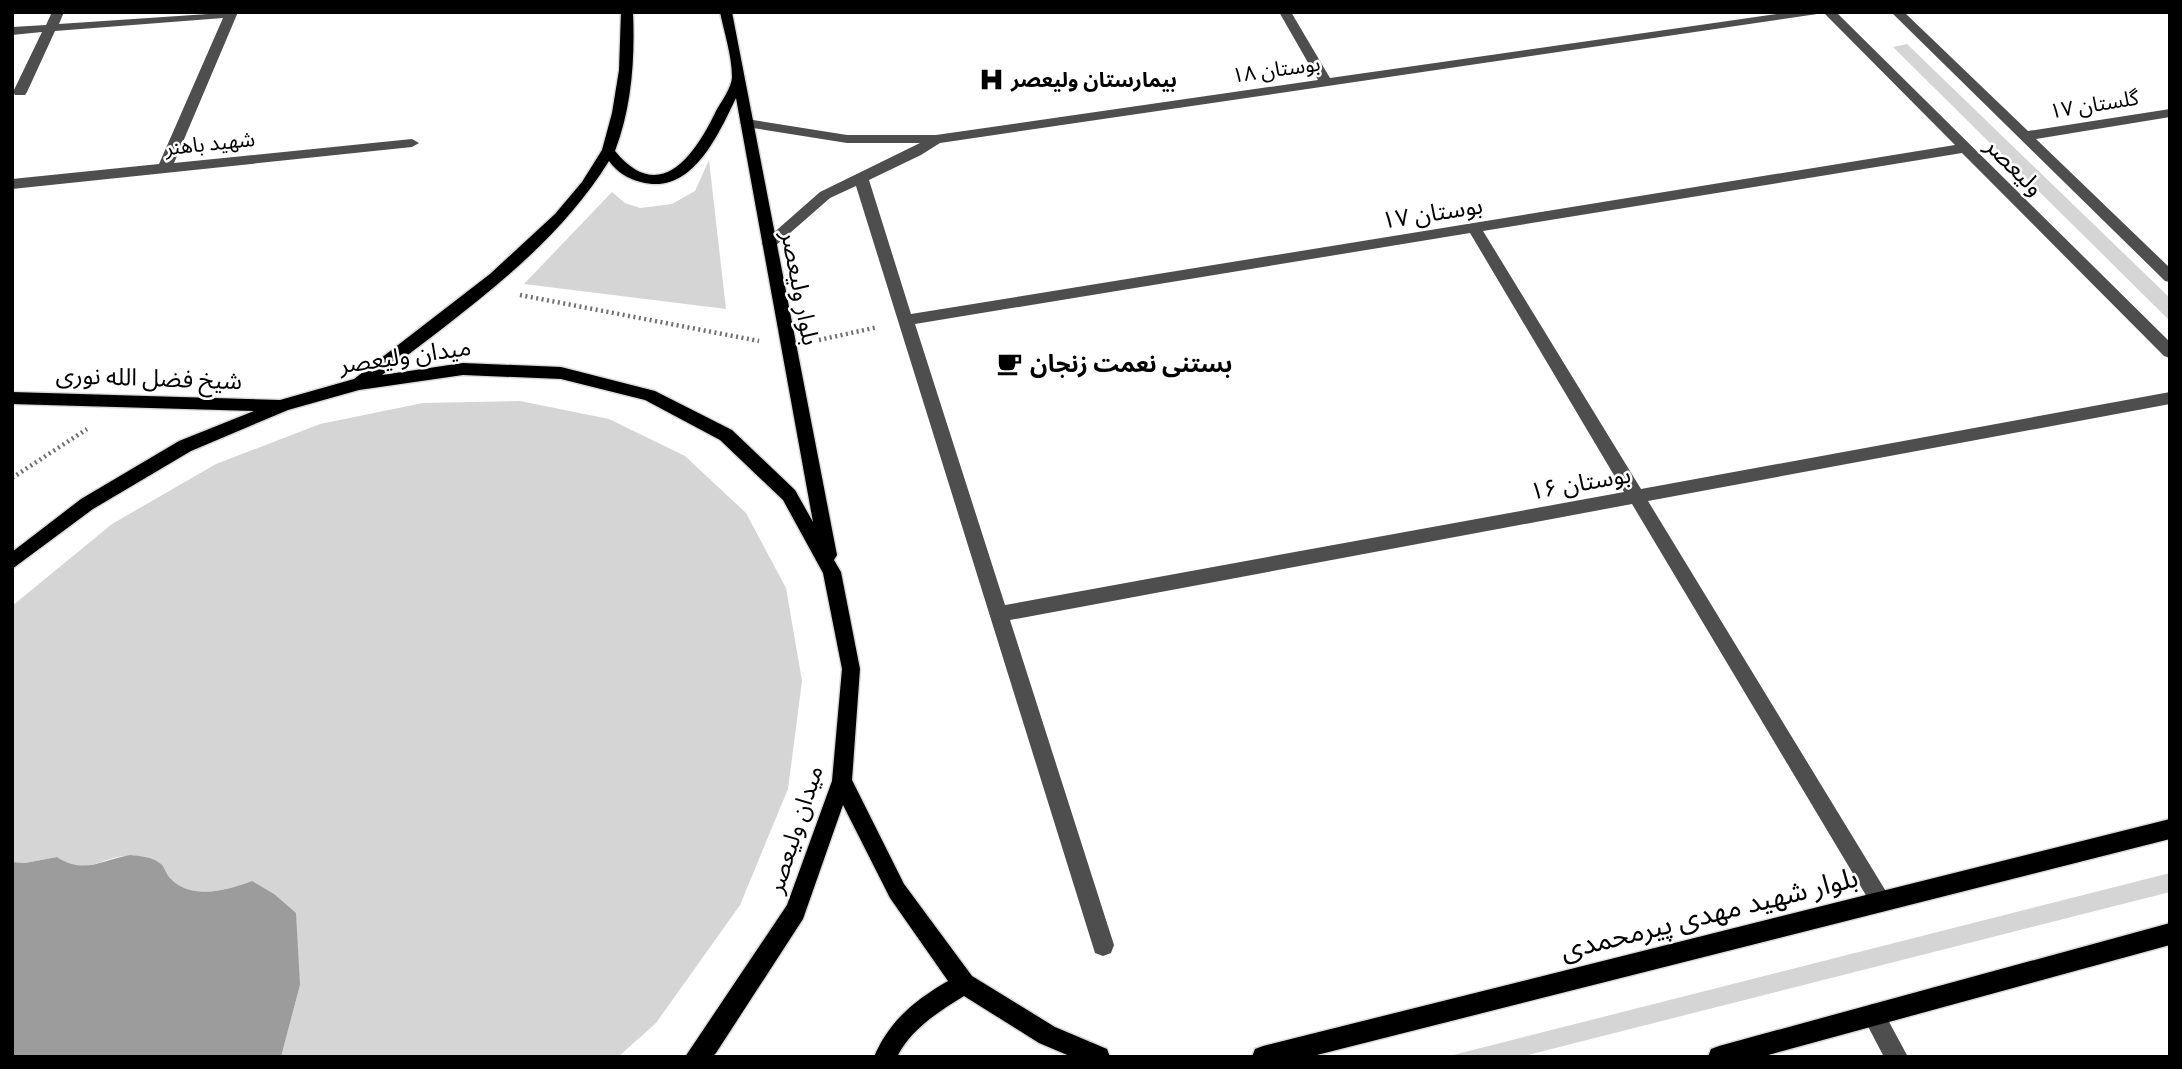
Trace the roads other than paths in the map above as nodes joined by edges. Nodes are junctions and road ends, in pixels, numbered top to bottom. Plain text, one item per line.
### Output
1 (58, 12) edge
2 (627, 12) edge
3 (726, 12) edge
4 (1285, 12) edge
5 (1818, 12) edge
6 (1829, 12) edge
7 (1898, 12) edge
8 (231, 13) edge
9 (51, 28) junction
10 (12, 31) edge
11 (739, 78) junction
12 (1326, 83) junction
13 (20, 92) dead end
14 (2170, 113) edge
15 (747, 123) junction
16 (2025, 136) junction
17 (936, 139) junction
18 (412, 143) dead end
19 (1965, 148) junction
20 (608, 151) junction
21 (164, 169) junction
22 (861, 177) junction
23 (12, 184) edge
24 (1474, 228) junction
25 (769, 243) junction
26 (2170, 277) edge
27 (907, 320) junction
28 (2170, 352) edge
29 (359, 384) junction
30 (12, 398) edge
31 (2170, 398) edge
32 (284, 405) junction
33 (1636, 496) junction
34 (12, 562) edge
35 (832, 572) junction
36 (999, 614) junction
37 (842, 781) junction
38 (2170, 829) edge
39 (1880, 900) junction
40 (2170, 934) edge
41 (1103, 945) dead end
42 (964, 984) junction
43 (1873, 1016) junction
44 (696, 1057) edge
45 (885, 1057) edge
46 (1098, 1057) edge
47 (1263, 1057) edge
48 (1719, 1057) edge
49 (1897, 1057) edge

1 - 9 street
2 - 20 main road
3 - 11 main road, بلوار ولیعصر
4 - 12 street
5 - 12 street, بوستان ۱۸
6 - 19 street, ولیعصر
7 - 16 street, ولیعصر
8 - 9 street
8 - 21 street
9 - 10 street
9 - 13 street
11 - 15 main road, بلوار ولیعصر
11 - 20 main road
12 - 17 street, بوستان ۱۸
14 - 16 street, گلستان ۱۷
15 - 17 street
15 - 25 main road, بلوار ولیعصر
16 - 26 street, ولیعصر
17 - 22 street, بوستان ۱۸
18 - 21 street, شهید باهنر
19 - 24 street, بوستان ۱۷
19 - 28 street, ولیعصر
20 - 29 main road
21 - 23 street, شهید باهنر
22 - 25 street, بوستان ۱۸
22 - 27 street
24 - 27 street, بوستان ۱۷
24 - 33 street
25 - 35 main road, بلوار ولیعصر
27 - 36 street
29 - 32 main road, میدان ولیعصر
29 - 35 main road, میدان ولیعصر
30 - 32 main road, شیخ فضل الله نوری
31 - 33 street, بوستان ۱۶
32 - 34 main road, میدان ولیعصر
33 - 36 street, بوستان ۱۶
33 - 39 street
35 - 37 main road, میدان ولیعصر
36 - 41 street
37 - 42 main road
37 - 44 main road, میدان ولیعصر
38 - 39 main road, بلوار شهید مهدی پیرمحمدی
39 - 47 main road, بلوار شهید مهدی پیرمحمدی
40 - 43 main road
42 - 45 main road
42 - 46 main road
43 - 48 main road
43 - 49 street

